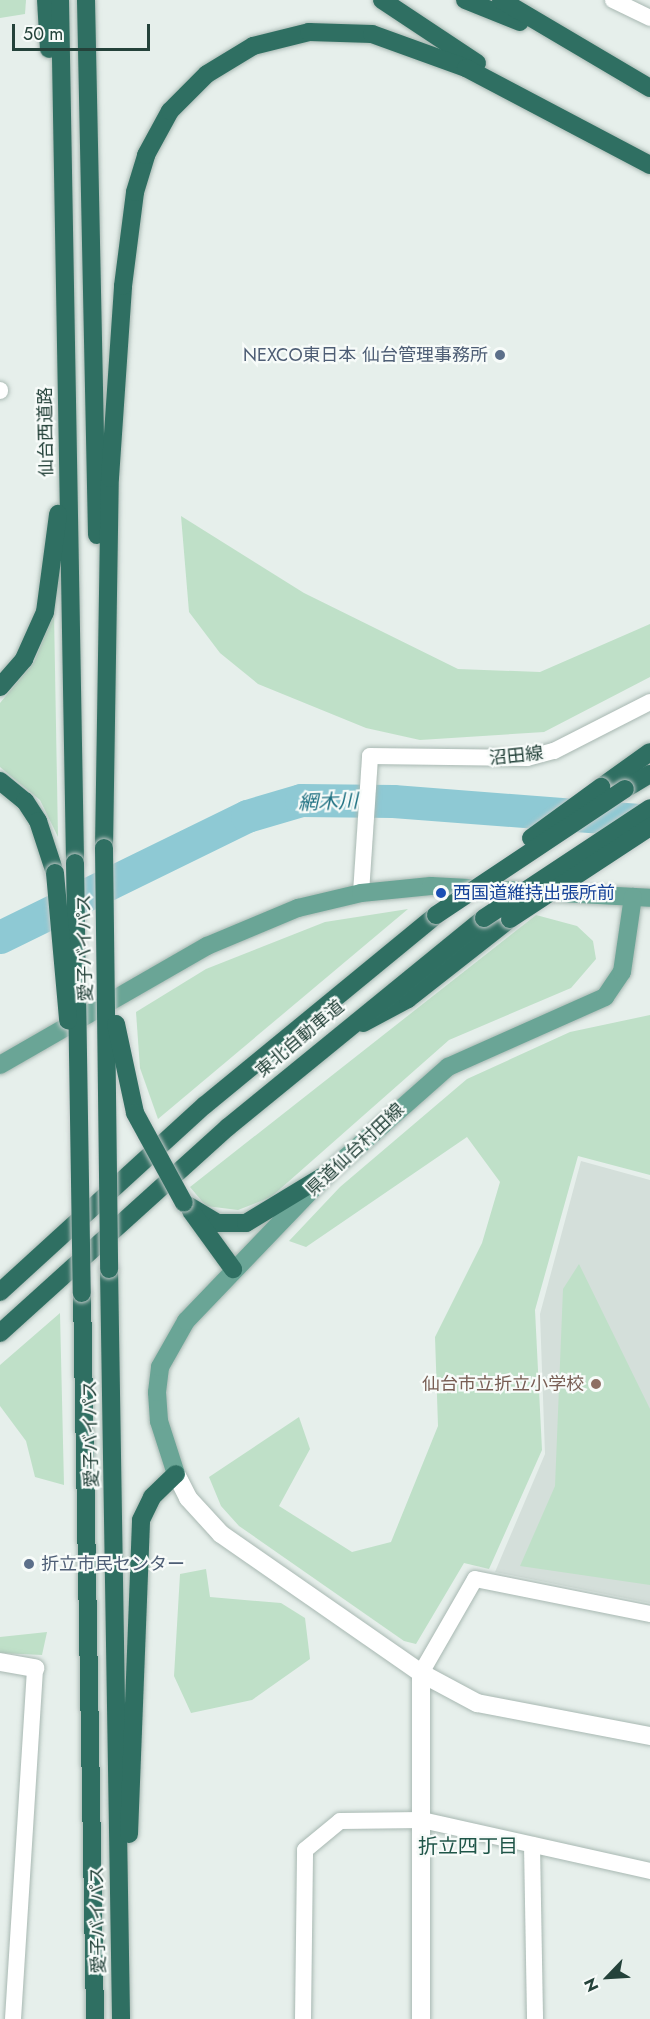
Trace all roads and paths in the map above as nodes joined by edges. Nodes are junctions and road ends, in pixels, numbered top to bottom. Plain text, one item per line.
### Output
1 (46, 0) edge
2 (60, 0) edge
3 (86, 0) edge
4 (382, 0) edge
5 (465, 0) edge
6 (501, 0) edge
7 (613, 0) edge
8 (650, 18) edge
9 (561, 38) junction
10 (650, 88) edge
11 (525, 97) junction
12 (650, 165) edge
13 (64, 259) junction
14 (0, 687) edge
15 (650, 702) edge
16 (650, 752) edge
17 (650, 774) edge
18 (0, 781) edge
19 (650, 808) edge
20 (650, 827) edge
21 (104, 848) junction
22 (75, 863) joint
23 (361, 893) junction
24 (105, 896) junction
25 (641, 897) edge
26 (436, 915) junction
27 (330, 1041) junction
28 (0, 1065) edge
29 (81, 1123) junction
30 (327, 1174) junction
31 (184, 1203) junction
32 (233, 1269) junction
33 (0, 1292) edge
34 (0, 1333) edge
35 (176, 1474) junction
36 (650, 1614) edge
37 (0, 1662) edge
38 (35, 1668) joint
39 (421, 1673) junction
40 (650, 1736) edge
41 (92, 1800) junction
42 (422, 1820) junction
43 (532, 1845) junction
44 (650, 1871) edge
45 (13, 2019) edge
46 (87, 2019) edge
47 (95, 2019) edge
48 (121, 2019) edge
49 (129, 2019) edge
50 (303, 2019) edge
51 (421, 2019) edge
52 (535, 2019) edge

1 - 13 highway
2 - 13 highway, 仙台西道路
3 - 21 highway
4 - 11 highway
5 - 9 highway
6 - 9 highway
7 - 8 street
9 - 10 highway
11 - 12 highway
11 - 21 highway
13 - 14 highway
13 - 22 highway, 仙台西道路
15 - 23 street, 沼田線
16 - 26 highway, bridge
17 - 26 highway, 東北自動車道, bridge
18 - 29 highway, bridge
19 - 27 highway, 東北自動車道, bridge
20 - 27 highway, bridge
21 - 24 highway, 愛子バイパス, bridge
22 - 29 highway, 愛子バイパス, bridge
23 - 25 main road, 県道仙台村田線
23 - 28 main road, 県道仙台村田線
24 - 31 highway, bridge
24 - 48 highway, 愛子バイパス, bridge
25 - 30 main road, 県道仙台村田線
26 - 33 highway, 東北自動車道
27 - 34 highway, 東北自動車道
29 - 41 highway, 愛子バイパス, bridge
30 - 31 highway
30 - 32 main road, 県道仙台村田線
31 - 32 highway
32 - 35 main road, 県道仙台村田線
35 - 39 street
35 - 49 highway
36 - 39 street
37 - 38 street
38 - 45 street
39 - 40 street
39 - 42 street
41 - 46 highway
41 - 47 highway, 愛子バイパス
42 - 43 street
42 - 50 street
42 - 51 street
43 - 44 street
43 - 52 street

